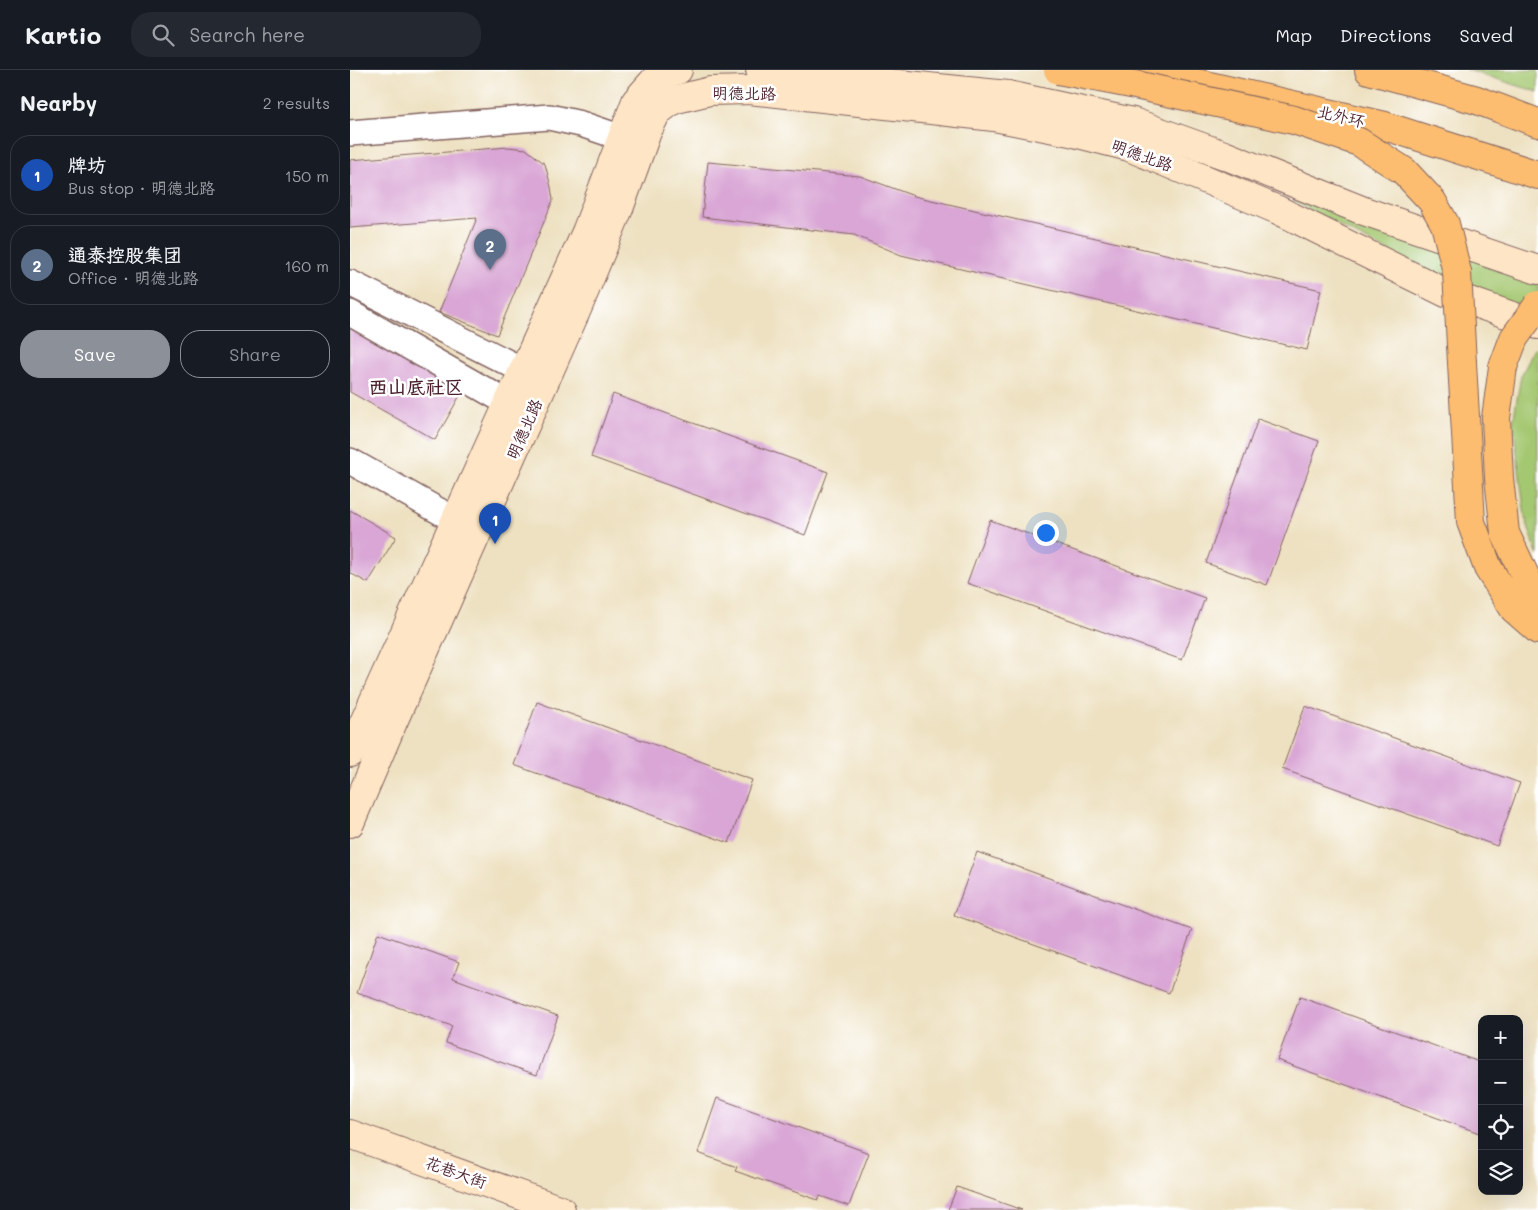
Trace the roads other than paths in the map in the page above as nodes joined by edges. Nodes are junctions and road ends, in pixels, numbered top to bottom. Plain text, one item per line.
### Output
1 (760, 70) edge
2 (1058, 70) edge
3 (1140, 70) edge
4 (1369, 70) edge
5 (673, 72) edge
6 (674, 100) junction
7 (1538, 123) edge
8 (350, 133) edge
9 (632, 141) junction
10 (1538, 176) edge
11 (1538, 270) edge
12 (350, 283) edge
13 (1538, 305) edge
14 (350, 313) edge
15 (1538, 325) edge
16 (534, 377) junction
17 (520, 407) junction
18 (350, 461) edge
19 (467, 525) junction
20 (1538, 597) edge
21 (1538, 630) edge
22 (358, 713) edge
23 (390, 728) junction
24 (350, 753) edge
25 (350, 823) edge
26 (350, 1134) edge
27 (561, 1210) edge

1 - 11 main road, 明德北路
2 - 21 highway, bridge
3 - 10 highway, 北外环
4 - 7 highway
5 - 6 main road
5 - 9 main road, 明德北路
6 - 9 main road, 明德北路
6 - 15 main road, 明德北路
8 - 9 street
9 - 16 main road, 明德北路
12 - 16 street
13 - 20 highway, bridge
14 - 17 street
16 - 17 main road, 明德北路
17 - 19 main road, 明德北路
18 - 19 street
19 - 22 main road, 明德北路
19 - 23 main road, 明德北路
22 - 23 street
22 - 24 main road, 明德北路
23 - 25 main road, 明德北路
26 - 27 main road, 花巷大街

